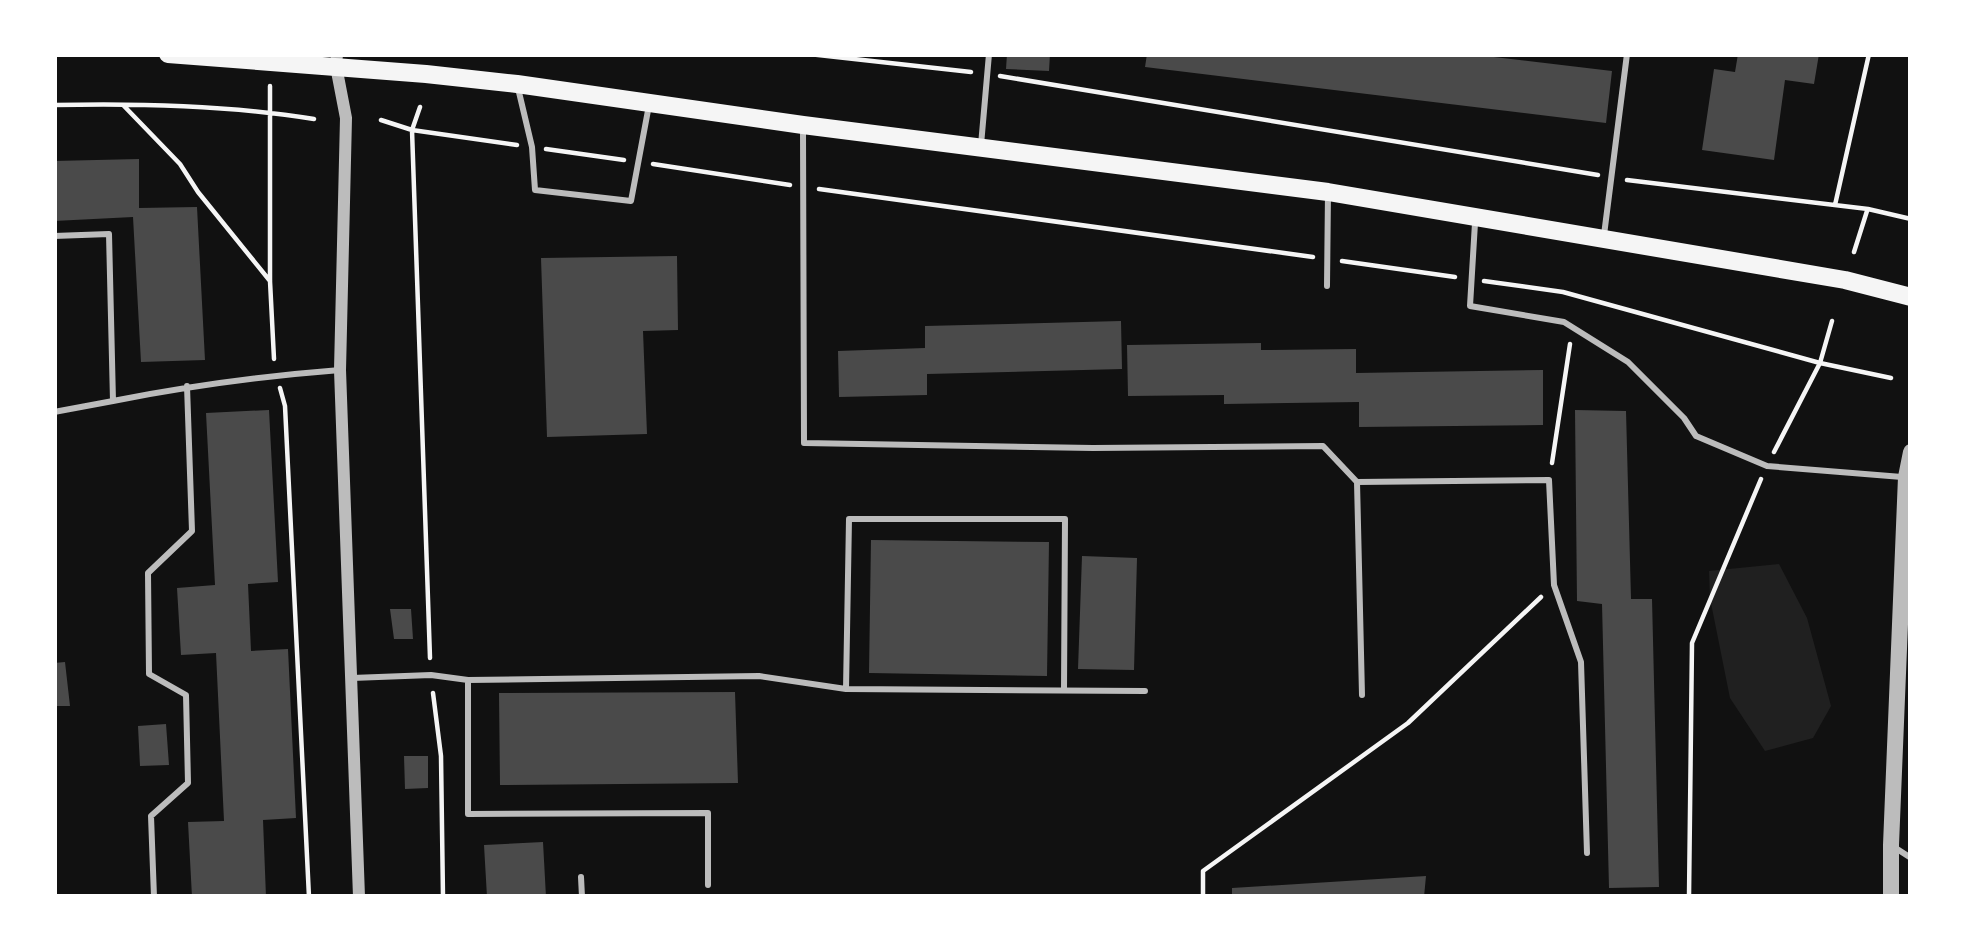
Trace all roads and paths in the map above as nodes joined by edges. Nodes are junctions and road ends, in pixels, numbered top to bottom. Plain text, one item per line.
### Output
1 (168, 54) edge
2 (809, 54) edge
3 (989, 54) edge
4 (1627, 54) edge
5 (1869, 54) edge
6 (336, 60) edge
7 (987, 74) junction
8 (517, 84) junction
9 (270, 86) dead end
10 (650, 103) junction
11 (122, 104) junction
12 (54, 106) edge
13 (420, 107) dead end
14 (269, 111) junction
15 (314, 118) dead end
16 (381, 119) dead end
17 (803, 125) junction
18 (412, 130) junction
19 (532, 147) junction
20 (980, 148) junction
21 (638, 162) junction
22 (1611, 178) junction
23 (801, 187) junction
24 (1328, 192) junction
25 (1835, 205) junction
26 (1868, 209) junction
27 (1475, 217) junction
28 (1911, 219) edge
29 (54, 236) edge
30 (1603, 239) junction
31 (1854, 252) dead end
32 (1327, 259) junction
33 (1472, 280) junction
34 (270, 281) junction
35 (1327, 286) dead end
36 (1911, 297) edge
37 (1832, 321) dead end
38 (1573, 327) junction
39 (1820, 363) junction
40 (340, 370) junction
41 (277, 374) junction
42 (1891, 378) dead end
43 (188, 386) junction
44 (113, 401) junction
45 (54, 412) edge
46 (1911, 452) edge
47 (1766, 466) junction
48 (1906, 477) junction
49 (1549, 480) junction
50 (1358, 482) junction
51 (1553, 585) junction
52 (431, 675) junction
53 (350, 678) junction
54 (468, 680) junction
55 (845, 689) junction
56 (1064, 691) junction
57 (1145, 691) dead end
58 (1362, 695) dead end
59 (1891, 845) junction
60 (1587, 853) dead end
61 (1911, 858) edge
62 (581, 877) dead end
63 (708, 885) dead end
64 (154, 897) edge
65 (309, 897) edge
66 (359, 897) edge
67 (443, 897) edge
68 (582, 897) edge
69 (1203, 897) edge
70 (1690, 897) edge
71 (1891, 897) edge

1 - 6 main road
2 - 7 path
3 - 7 lane
4 - 22 lane
5 - 25 path
6 - 8 main road
6 - 40 street
7 - 20 lane
7 - 22 path
8 - 10 main road
8 - 19 lane
9 - 14 path
10 - 17 main road
10 - 21 lane
11 - 12 path
11 - 14 path
11 - 34 path
13 - 18 path
14 - 15 path
14 - 34 path
16 - 18 path
17 - 20 main road
17 - 23 lane
18 - 19 path
18 - 52 path
19 - 21 path
19 - 21 lane
20 - 24 main road
21 - 23 path
22 - 25 path
22 - 30 lane
23 - 32 path
23 - 50 lane
24 - 27 main road
24 - 32 lane
25 - 26 path
26 - 28 path
26 - 31 path
27 - 30 main road
27 - 33 lane
29 - 44 lane
30 - 36 main road
32 - 33 path
32 - 35 lane
33 - 38 lane
33 - 39 path
34 - 41 path
37 - 39 path
38 - 47 lane
38 - 49 path
39 - 42 path
39 - 47 path
40 - 41 lane
40 - 53 street
41 - 43 lane
41 - 65 path
43 - 44 lane
43 - 64 lane
44 - 45 lane
46 - 48 street
47 - 48 lane
47 - 70 path
48 - 59 street
49 - 50 lane
49 - 51 lane
50 - 58 lane
51 - 60 lane
51 - 69 path
52 - 53 lane
52 - 54 lane
52 - 67 path
53 - 66 street
54 - 55 lane
54 - 63 lane
55 - 56 lane
55 - 56 lane
56 - 57 lane
59 - 61 lane
59 - 71 street
62 - 68 lane

